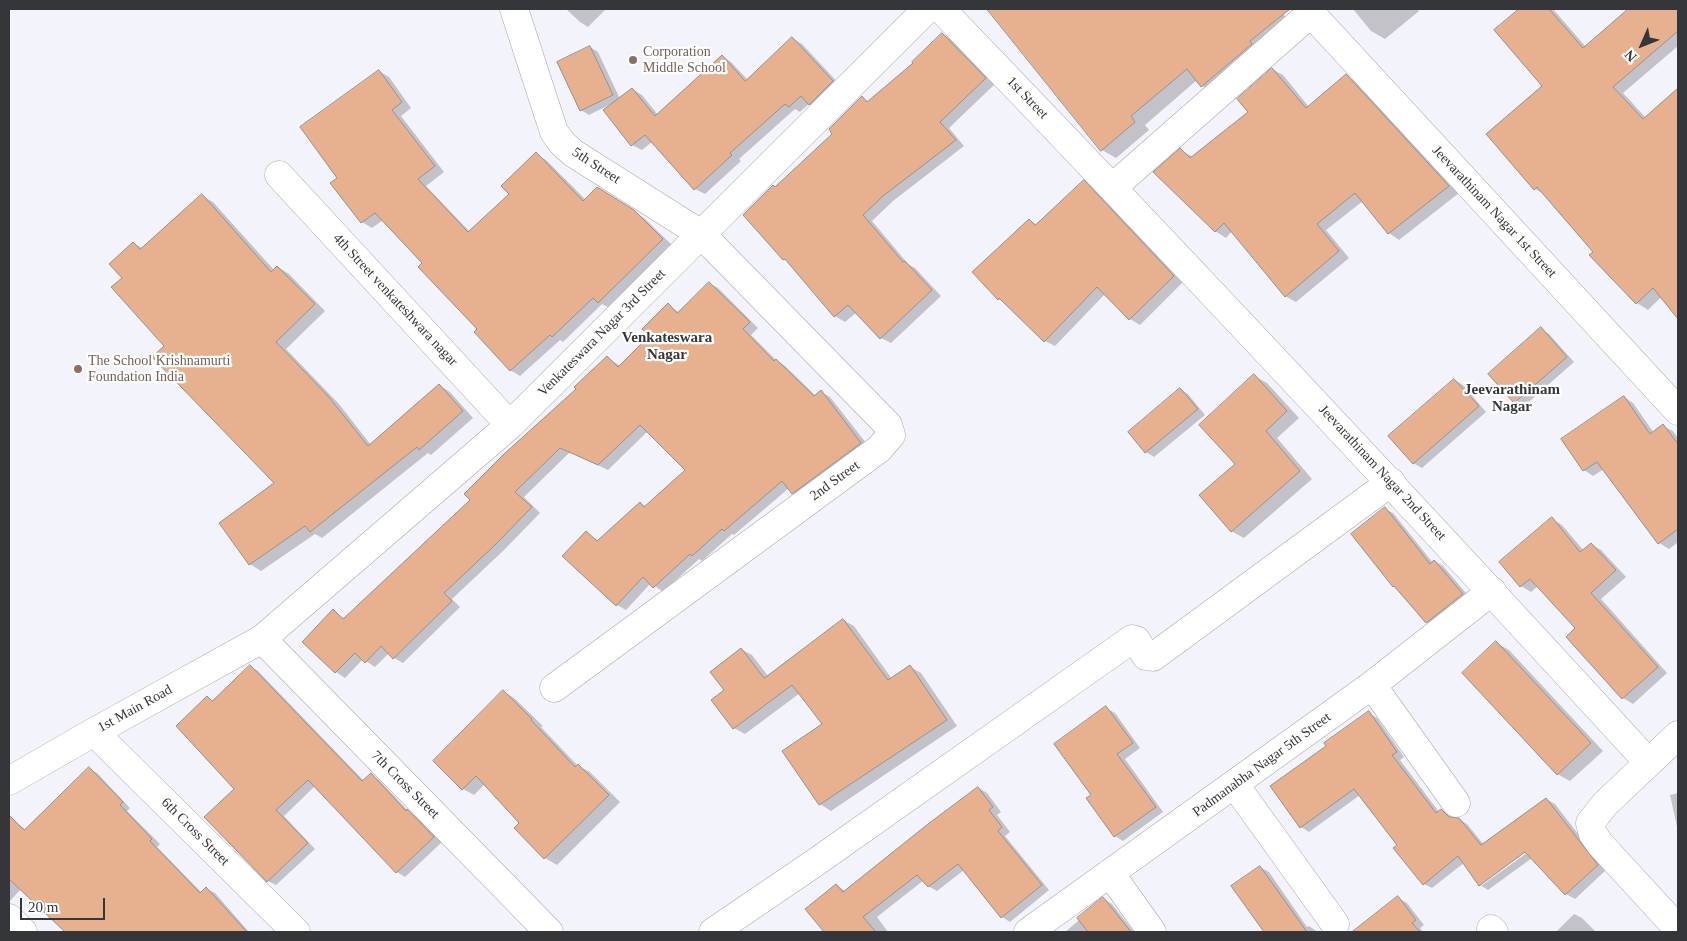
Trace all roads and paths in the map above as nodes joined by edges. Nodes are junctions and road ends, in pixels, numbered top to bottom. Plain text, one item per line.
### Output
1 (514, 9) edge
2 (927, 9) edge
3 (941, 9) edge
4 (1309, 11) edge
5 (279, 175) dead end
6 (1113, 187) junction
7 (701, 234) junction
8 (1678, 411) edge
9 (510, 425) junction
10 (1391, 482) junction
11 (1492, 591) junction
12 (262, 639) junction
13 (1372, 685) junction
14 (554, 688) dead end
15 (94, 732) junction
16 (1678, 735) edge
17 (1648, 762) junction
18 (9, 781) edge
19 (1235, 785) junction
20 (1456, 803) dead end
21 (1110, 873) junction
22 (9, 918) edge
23 (1334, 924) dead end
24 (1678, 929) edge
25 (549, 931) edge
26 (23, 932) edge
27 (296, 932) edge
28 (713, 932) edge
29 (1028, 932) edge
30 (1152, 932) edge

1 - 7 street, 5th Street
2 - 7 street, Venkateswara Nagar 3rd Street
3 - 6 street, 1st Street
4 - 6 street
4 - 8 street, Jeevarathinam Nagar 1st Street
5 - 9 street, 4th Street venkateshwara nagar
6 - 10 street, Jeevarathinam Nagar 2nd Street
7 - 9 street, Venkateswara Nagar 3rd Street
7 - 14 street, 2nd Street
9 - 12 street, Venkateswara Nagar 3rd Street
10 - 11 street, Jeevarathinam Nagar 2nd Street
10 - 28 street
11 - 13 street, Padmanabha Nagar 5th Street
11 - 17 street, Jeevarathinam Nagar 2nd Street
12 - 15 street, 1st Main Road
12 - 25 street, 7th Cross Street
13 - 19 street, Padmanabha Nagar 5th Street
13 - 20 street
15 - 18 street, 1st Main Road
15 - 27 street, 6th Cross Street
16 - 17 street
17 - 24 street
19 - 21 street, Padmanabha Nagar 5th Street
19 - 23 street
21 - 29 street, Padmanabha Nagar 5th Street
21 - 30 street
22 - 26 street

